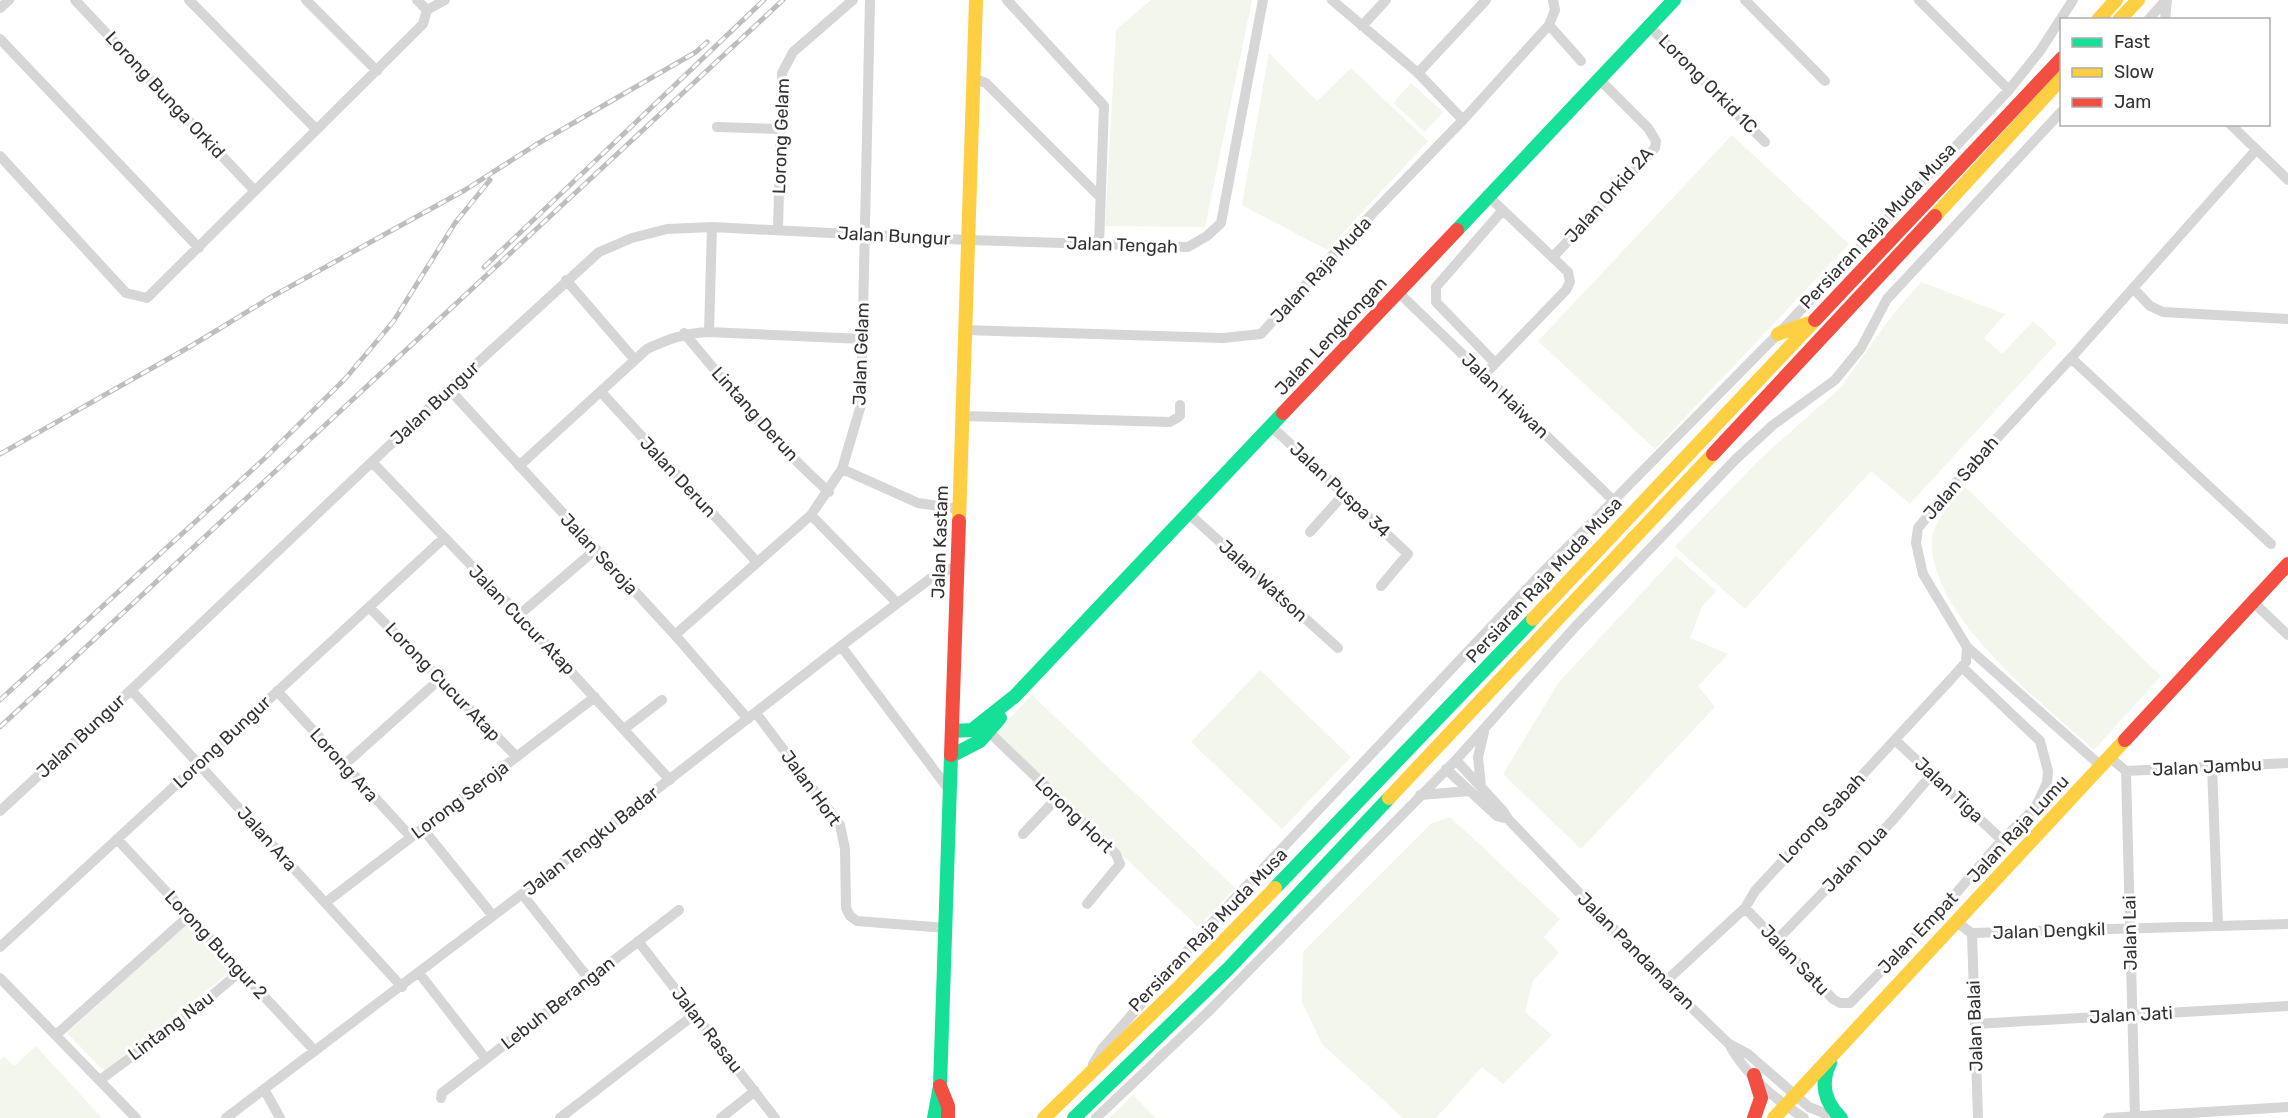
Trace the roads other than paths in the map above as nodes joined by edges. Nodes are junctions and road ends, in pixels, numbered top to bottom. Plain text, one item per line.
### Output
1 (9, 0) edge
2 (75, 0) edge
3 (189, 0) edge
4 (306, 0) edge
5 (417, 0) edge
6 (445, 0) edge
7 (853, 0) edge
8 (870, 0) edge
9 (976, 0) edge
10 (1007, 0) edge
11 (1263, 0) edge
12 (1332, 0) edge
13 (1386, 0) edge
14 (1486, 0) edge
15 (1553, 0) edge
16 (1674, 0) edge
17 (1745, 0) edge
18 (1919, 0) edge
19 (2073, 0) edge
20 (2116, 0) edge
21 (2138, 0) edge
22 (2166, 0) edge
23 (0, 8) edge
24 (427, 10) junction
25 (2061, 18) edge
26 (2100, 18) edge
27 (2121, 18) edge
28 (2150, 18) edge
29 (2165, 18) edge
30 (2060, 20) edge
31 (1549, 25) junction
32 (1362, 26) junction
33 (1650, 27) junction
34 (0, 39) edge
35 (2060, 59) edge
36 (1581, 61) dead end
37 (377, 71) junction
38 (1418, 73) junction
39 (974, 78) junction
40 (1599, 79) junction
41 (2060, 79) edge
42 (1825, 81) dead end
43 (2009, 90) junction
44 (2060, 112) edge
45 (1463, 120) junction
46 (2232, 126) edge
47 (717, 127) dead end
48 (316, 129) junction
49 (780, 129) junction
50 (1765, 142) dead end
51 (2255, 151) junction
52 (0, 156) edge
53 (2288, 180) edge
54 (255, 190) junction
55 (1487, 195) junction
56 (1100, 196) junction
57 (1502, 211) junction
58 (712, 227) junction
59 (778, 230) junction
60 (865, 234) junction
61 (968, 240) junction
62 (1099, 244) junction
63 (199, 248) junction
64 (1552, 256) junction
65 (566, 280) junction
66 (2133, 288) junction
67 (1397, 291) junction
68 (2288, 319) edge
69 (1813, 321) junction
70 (965, 330) junction
71 (709, 332) junction
72 (684, 333) junction
73 (1778, 334) junction
74 (863, 339) junction
75 (2072, 358) junction
76 (635, 360) junction
77 (1494, 362) junction
78 (1484, 375) junction
79 (449, 389) junction
80 (600, 392) junction
81 (1180, 405) dead end
82 (962, 416) junction
83 (1271, 426) junction
84 (372, 462) junction
85 (519, 466) junction
86 (842, 469) junction
87 (829, 492) junction
88 (1344, 494) junction
89 (1613, 500) junction
90 (959, 509) junction
91 (1189, 514) junction
92 (811, 515) junction
93 (1310, 532) dead end
94 (444, 538) junction
95 (2271, 544) dead end
96 (595, 550) junction
97 (757, 562) junction
98 (2288, 564) edge
99 (957, 566) junction
100 (1381, 586) dead end
101 (2253, 602) junction
102 (897, 603) junction
103 (369, 607) junction
104 (519, 615) junction
105 (675, 635) junction
106 (2288, 636) edge
107 (841, 646) junction
108 (1967, 647) junction
109 (1338, 648) dead end
110 (1962, 667) junction
111 (440, 679) junction
112 (132, 690) junction
113 (277, 691) junction
114 (1015, 696) junction
115 (595, 697) junction
116 (662, 700) dead end
117 (2036, 708) junction
118 (752, 716) junction
119 (2022, 722) junction
120 (624, 729) junction
121 (1485, 729) junction
122 (952, 731) junction
123 (988, 731) junction
124 (1895, 740) junction
125 (951, 756) junction
126 (517, 757) junction
127 (1456, 760) junction
128 (2105, 762) junction
129 (2288, 763) edge
130 (198, 764) junction
131 (344, 765) junction
132 (2212, 766) junction
133 (1446, 769) junction
134 (2126, 771) junction
135 (1932, 774) junction
136 (670, 780) junction
137 (1475, 789) junction
138 (950, 791) junction
139 (1420, 795) junction
140 (1057, 798) junction
141 (0, 811) edge
142 (423, 829) junction
143 (1023, 834) dead end
144 (411, 837) junction
145 (117, 839) junction
146 (2002, 840) junction
147 (522, 894) junction
148 (325, 903) junction
149 (1087, 904) dead end
150 (1745, 908) junction
151 (679, 910) dead end
152 (189, 916) junction
153 (493, 916) junction
154 (1957, 922) junction
155 (2288, 924) edge
156 (2218, 926) junction
157 (945, 928) junction
158 (2130, 928) junction
159 (1972, 933) junction
160 (638, 941) junction
161 (1776, 941) junction
162 (0, 947) edge
163 (241, 971) junction
164 (420, 973) junction
165 (0, 978) edge
166 (589, 979) junction
167 (1665, 982) junction
168 (402, 987) junction
169 (1850, 1003) joint
170 (2288, 1006) edge
171 (695, 1014) junction
172 (2132, 1015) junction
173 (1975, 1024) junction
174 (57, 1034) junction
175 (1730, 1044) junction
176 (315, 1051) junction
177 (1834, 1055) junction
178 (486, 1059) junction
179 (1754, 1075) junction
180 (100, 1080) junction
181 (1083, 1081) junction
182 (940, 1086) junction
183 (264, 1089) junction
184 (755, 1091) junction
185 (441, 1098) dead end
186 (1790, 1101) junction
187 (2288, 1107) edge
188 (2134, 1116) junction
189 (136, 1118) edge
190 (226, 1118) edge
191 (280, 1118) edge
192 (560, 1118) edge
193 (722, 1118) edge
194 (775, 1118) edge
195 (934, 1118) edge
196 (948, 1118) edge
197 (1044, 1118) edge
198 (1074, 1118) edge
199 (1096, 1118) edge
200 (1754, 1118) edge
201 (1773, 1118) edge
202 (1804, 1118) edge
203 (1836, 1118) edge
204 (1841, 1118) edge
205 (1978, 1118) edge
206 (2108, 1118) edge

1 - 23 street
2 - 54 street, Lorong Bunga Orkid
3 - 48 street
4 - 37 street
5 - 24 street
6 - 24 street
7 - 49 street, Lorong Gelam
8 - 60 street, Jalan Gelam
9 - 39 street, Jalan Kastam
10 - 56 street
11 - 62 street, Jalan Tengah
12 - 32 street
13 - 32 street
14 - 38 street
15 - 31 street
16 - 33 street, Jalan Lengkongan
17 - 42 street
18 - 43 street
19 - 25 street
20 - 26 street
21 - 27 street
22 - 28 street
22 - 29 street
24 - 37 street
30 - 43 street
31 - 36 street
31 - 45 street, Jalan Raja Muda
32 - 38 street
33 - 40 street, Jalan Lengkongan
33 - 50 street, Lorong Orkid 1C
34 - 63 street
35 - 69 street, Persiaran Raja Muda Musa
37 - 48 street
38 - 45 street
39 - 56 street
39 - 61 street, Jalan Kastam
40 - 55 street, Jalan Lengkongan
40 - 64 street, Jalan Orkid 2A
41 - 198 street, Persiaran Raja Muda Musa
43 - 73 street
44 - 121 street
45 - 70 street, Jalan Raja Muda
46 - 51 street
47 - 49 street
48 - 54 street
49 - 59 street, Lorong Gelam
51 - 53 street
51 - 66 street, Jalan Sabah
52 - 63 street
54 - 63 street
55 - 57 street
55 - 67 street, Jalan Lengkongan
56 - 62 street
57 - 64 street
57 - 77 street
58 - 59 street, Jalan Bungur
58 - 65 street, Jalan Bungur
58 - 71 street
59 - 60 street, Jalan Bungur
60 - 61 street, Jalan Bungur
60 - 74 street, Jalan Gelam
61 - 62 street, Jalan Tengah
61 - 70 street, Jalan Kastam
64 - 77 street
65 - 76 street
65 - 79 street, Jalan Bungur
66 - 68 street
66 - 75 street, Jalan Sabah
67 - 78 street, Jalan Haiwan
67 - 83 street, Jalan Lengkongan
69 - 73 street
69 - 181 street, Persiaran Raja Muda Musa
70 - 82 street, Jalan Kastam
71 - 72 street
71 - 74 street
72 - 76 street
72 - 87 street, Lintang Derun
73 - 89 street
74 - 86 street, Jalan Gelam
75 - 95 street
75 - 108 street, Jalan Sabah
76 - 80 street
77 - 78 street
78 - 89 street, Jalan Haiwan
79 - 84 street, Jalan Bungur
79 - 85 street, Jalan Seroja
80 - 85 street
80 - 97 street, Jalan Derun
81 - 82 street
82 - 90 street, Jalan Kastam
83 - 88 street, Jalan Puspa 34
83 - 91 street, Jalan Lengkongan
84 - 94 street, Jalan Cucur Atap
84 - 112 street, Jalan Bungur
85 - 96 street, Jalan Seroja
86 - 87 street, Jalan Gelam
86 - 90 street
87 - 92 street, Jalan Gelam
88 - 93 street
88 - 100 street, Jalan Puspa 34
89 - 181 street
90 - 99 street, Jalan Kastam
91 - 109 street, Jalan Watson
91 - 114 street, Jalan Lengkongan
92 - 97 street, Jalan Gelam
92 - 102 street
94 - 103 street, Lorong Bungur
94 - 104 street, Jalan Cucur Atap
96 - 104 street
96 - 105 street, Jalan Seroja
97 - 105 street, Jalan Gelam
98 - 101 street, Jalan Raja Lumu
99 - 102 street, Jalan Tengku Badar
99 - 122 street, Jalan Kastam
101 - 106 street
101 - 128 street, Jalan Raja Lumu
102 - 107 street, Jalan Tengku Badar
103 - 111 street, Lorong Cucur Atap
103 - 113 street, Lorong Bungur
104 - 115 street, Jalan Cucur Atap
105 - 118 street, Jalan Seroja
107 - 118 street, Jalan Tengku Badar
107 - 138 street
108 - 110 street, Lorong Sabah
108 - 117 street, Jalan Sabah
110 - 119 street, Jalan Empat
110 - 124 street, Lorong Sabah
111 - 126 street, Lorong Cucur Atap
111 - 131 street
112 - 130 street, Jalan Ara
112 - 141 street, Jalan Bungur
113 - 130 street, Lorong Bungur
113 - 131 street, Lorong Ara
114 - 122 street, Jalan Lengkongan
114 - 123 street, Jalan Lengkongan
115 - 120 street, Jalan Cucur Atap
115 - 126 street, Lorong Seroja
116 - 120 street
117 - 119 street
117 - 128 street, Jalan Sabah
118 - 136 street, Jalan Tengku Badar
118 - 157 street, Jalan Hort
119 - 146 street, Jalan Empat
120 - 136 street, Jalan Cucur Atap
121 - 127 street
121 - 137 street
122 - 125 street, Jalan Kastam
123 - 125 street, Jalan Lengkongan
123 - 140 street, Lorong Hort
124 - 135 street, Jalan Tiga
124 - 150 street, Lorong Sabah
125 - 138 street, Jalan Kastam
126 - 142 street, Lorong Seroja
127 - 133 street
127 - 137 street, Jalan Pandamaran
128 - 134 street
128 - 154 street, Jalan Raja Lumu
129 - 132 street, Jalan Jambu
130 - 145 street, Lorong Bungur
130 - 148 street, Jalan Ara
131 - 144 street, Lorong Ara
132 - 134 street, Jalan Jambu
132 - 156 street
133 - 137 street
133 - 139 street
134 - 158 street, Jalan Lai
135 - 146 street, Jalan Tiga
135 - 161 street, Jalan Dua
136 - 147 street, Jalan Tengku Badar
137 - 139 street
137 - 167 street, Jalan Pandamaran
138 - 157 street, Jalan Kastam
139 - 199 street
140 - 143 street
140 - 149 street, Lorong Hort
142 - 144 street, Lorong Seroja
142 - 153 street
144 - 148 street, Lorong Seroja
145 - 152 street, Lorong Bungur 2
145 - 162 street, Lorong Bungur
146 - 169 street, Jalan Empat
147 - 153 street, Jalan Tengku Badar
147 - 166 street
148 - 168 street, Jalan Ara
150 - 161 street, Jalan Satu
150 - 167 street, Lorong Sabah
151 - 160 street, Lebuh Berangan
152 - 163 street, Lorong Bungur 2
152 - 174 street
153 - 164 street, Jalan Tengku Badar
154 - 159 street, Jalan Dengkil
154 - 177 street, Jalan Raja Lumu
155 - 156 street, Jalan Dengkil
156 - 158 street, Jalan Dengkil
157 - 182 street, Jalan Kastam
158 - 159 street, Jalan Dengkil
158 - 172 street, Jalan Lai
159 - 173 street, Jalan Balai
160 - 166 street, Lebuh Berangan
160 - 171 street, Jalan Rasau
161 - 169 street, Jalan Satu
163 - 176 street, Lorong Bungur 2
163 - 180 street, Lintang Nau
164 - 168 street, Jalan Tengku Badar
164 - 178 street
165 - 174 street
166 - 178 street, Lebuh Berangan
167 - 175 street, Jalan Pandamaran
168 - 176 street, Jalan Tengku Badar
170 - 172 street, Jalan Jati
171 - 184 street, Jalan Rasau
171 - 192 street
172 - 173 street, Jalan Jati
172 - 188 street, Jalan Lai
173 - 205 street, Jalan Balai
174 - 180 street
175 - 179 street
175 - 186 street, Jalan Pandamaran
176 - 183 street, Jalan Tengku Badar
177 - 186 street, Jalan Raja Lumu
177 - 204 street
178 - 185 street, Lebuh Berangan
179 - 186 street
179 - 200 street
180 - 189 street
181 - 197 street, Persiaran Raja Muda Musa
182 - 195 street, Jalan Kastam
182 - 196 street, Jalan Kastam
183 - 190 street, Jalan Tengku Badar
183 - 191 street
184 - 193 street
184 - 194 street, Jalan Rasau
186 - 201 street, Jalan Raja Lumu
186 - 202 street
186 - 203 street, Jalan Pandamaran
187 - 188 street
188 - 206 street

